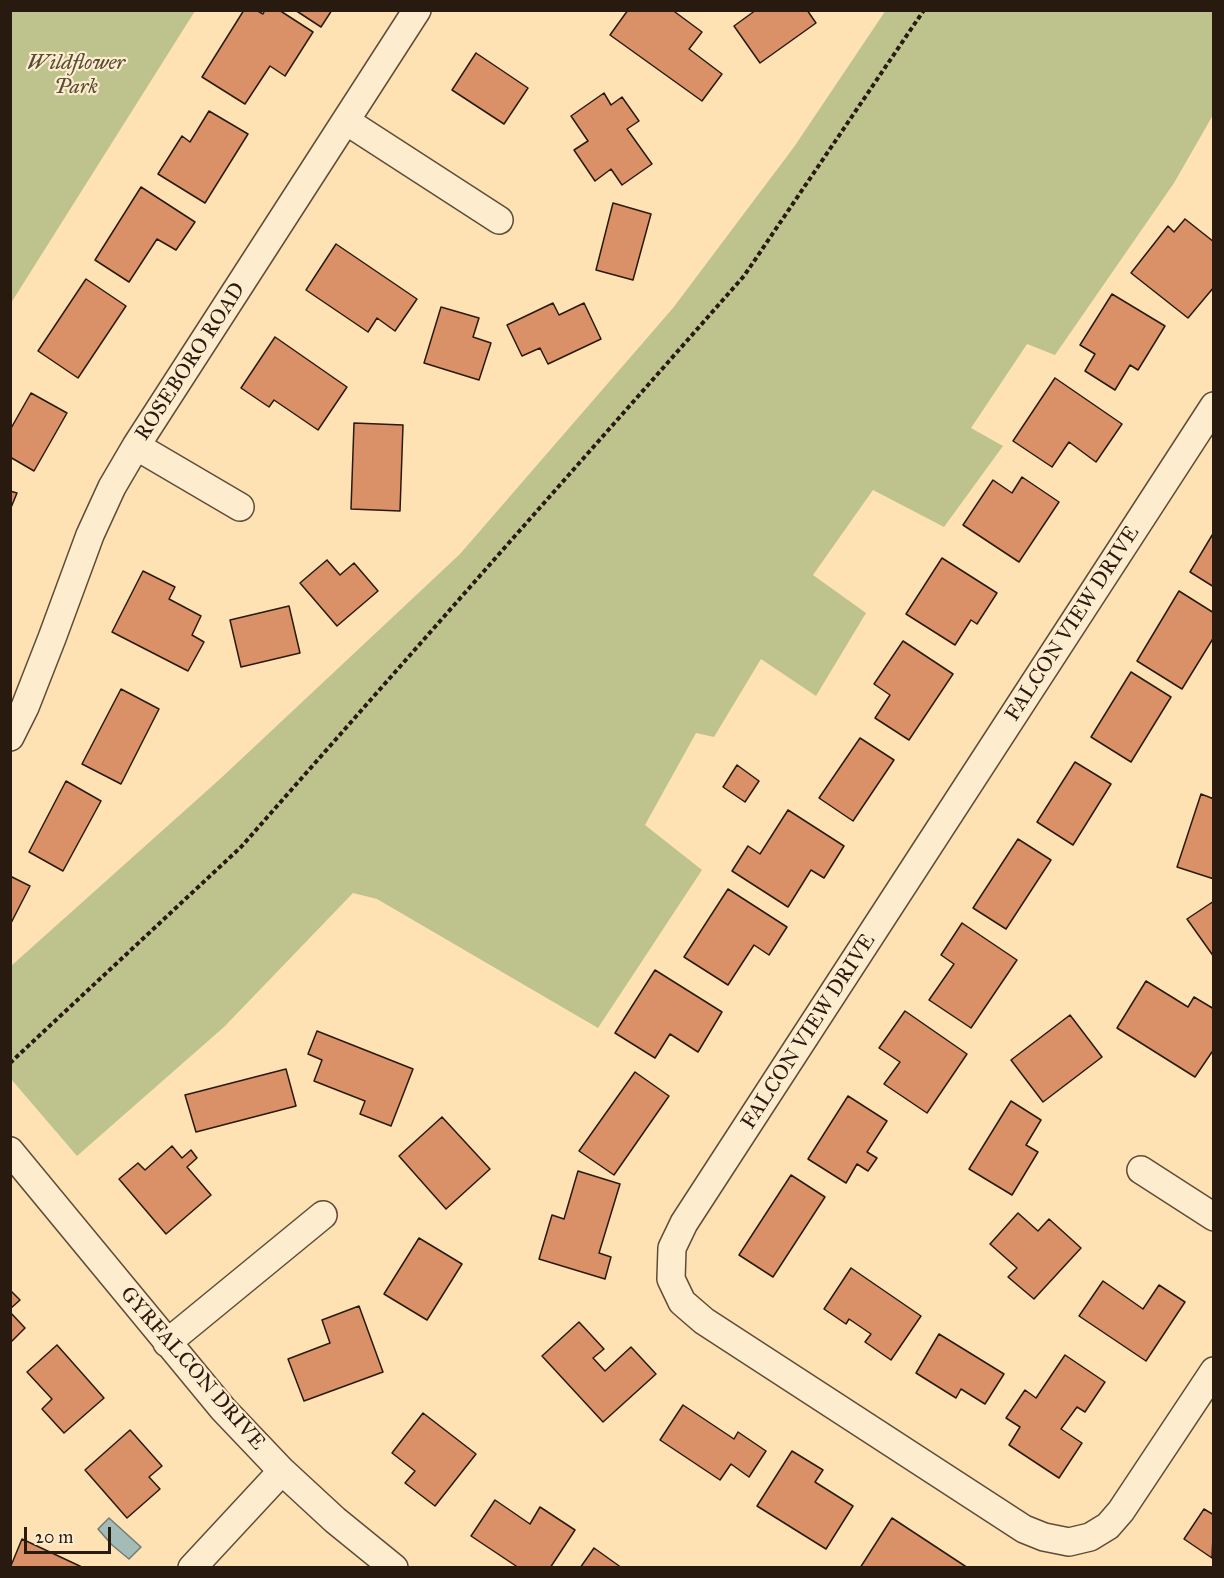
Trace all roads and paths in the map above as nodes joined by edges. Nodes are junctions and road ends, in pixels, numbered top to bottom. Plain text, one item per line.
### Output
1 (417, 10) edge
2 (924, 10) edge
3 (346, 121) junction
4 (499, 220) dead end
5 (1214, 406) edge
6 (136, 446) junction
7 (240, 507) dead end
8 (10, 737) edge
9 (10, 1063) edge
10 (10, 1151) edge
11 (1141, 1170) dead end
12 (323, 1215) dead end
13 (1214, 1217) edge
14 (167, 1343) junction
15 (1214, 1371) edge
16 (282, 1471) junction
17 (192, 1568) edge
18 (394, 1568) edge

1 - 3 street, ROSEBORO ROAD
2 - 9 path
3 - 4 street
3 - 6 street, ROSEBORO ROAD
5 - 15 street, FALCON VIEW DRIVE
6 - 7 street
6 - 8 street, ROSEBORO ROAD
10 - 14 street, GYRFALCON DRIVE
11 - 13 street
12 - 14 street
14 - 16 street, GYRFALCON DRIVE
16 - 17 street
16 - 18 street, GYRFALCON DRIVE

